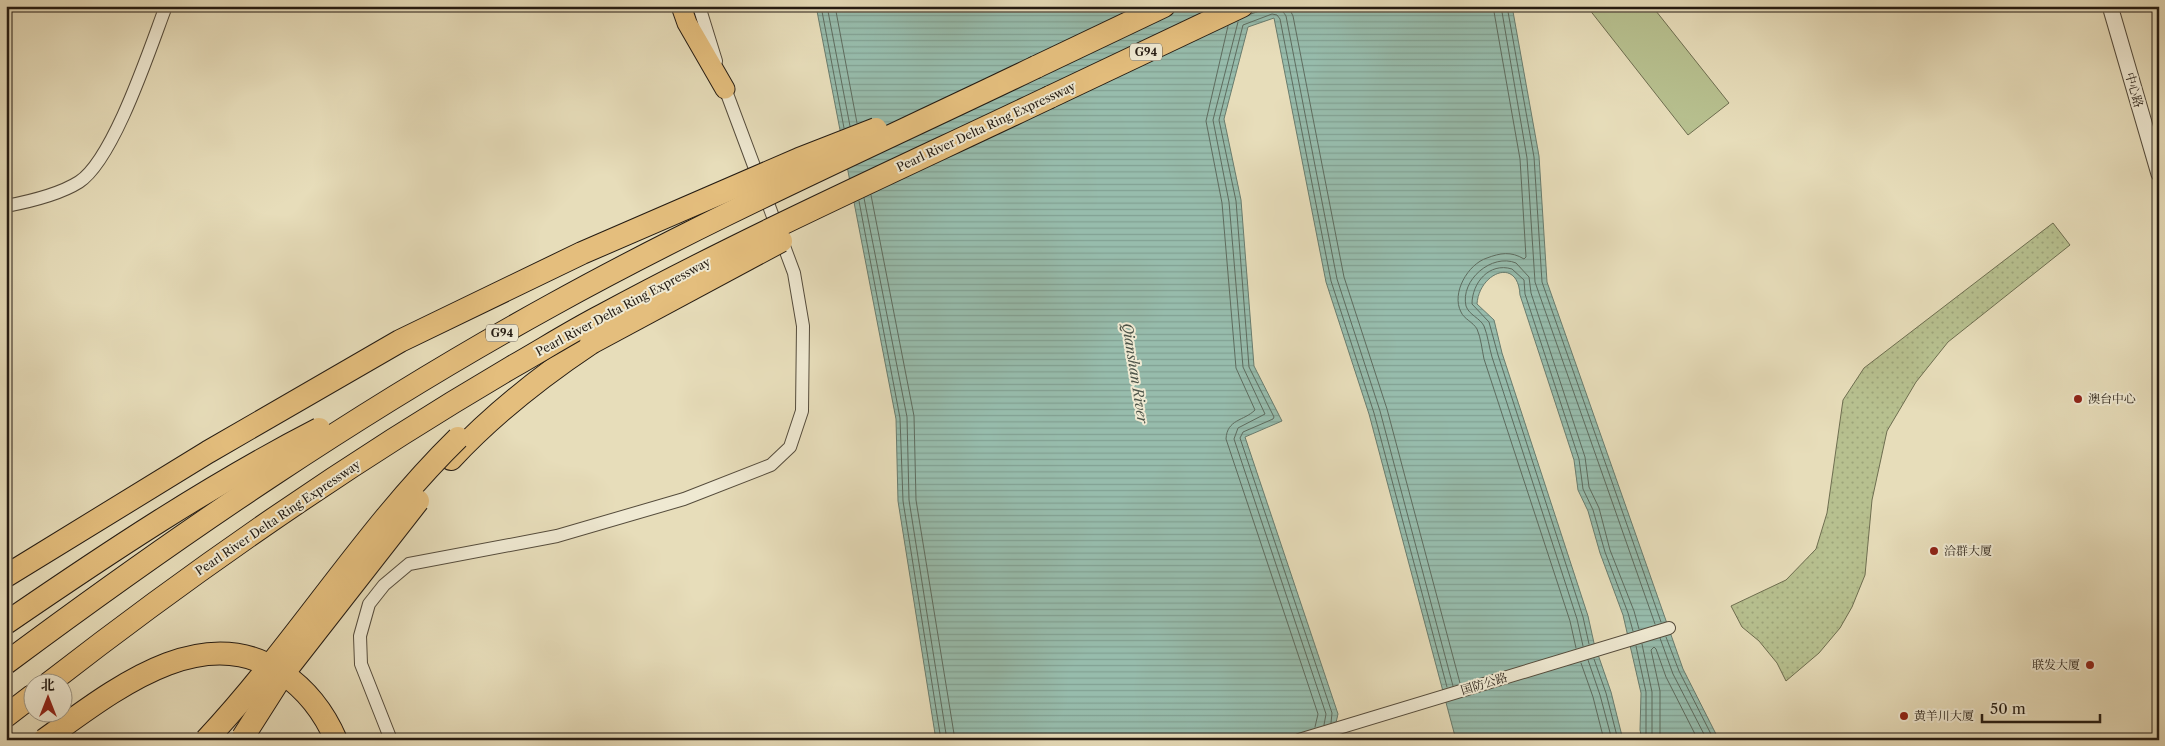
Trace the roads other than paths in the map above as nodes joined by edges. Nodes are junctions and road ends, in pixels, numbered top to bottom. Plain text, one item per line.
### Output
1 (166, 6) edge
2 (681, 6) edge
3 (699, 6) edge
4 (1164, 6) edge
5 (1242, 6) edge
6 (2110, 6) edge
7 (1036, 67) junction
8 (725, 89) junction
9 (1050, 97) junction
10 (2159, 174) edge
11 (6, 206) edge
12 (591, 343) junction
13 (482, 345) junction
14 (6, 576) edge
15 (6, 623) edge
16 (1669, 628) dead end
17 (6, 663) edge
18 (61, 674) edge
19 (22, 704) edge
20 (6, 716) edge
21 (44, 740) edge
22 (206, 740) edge
23 (242, 740) edge
24 (336, 740) edge
25 (391, 740) edge
26 (1299, 740) edge

1 - 11 street
2 - 8 main road
3 - 8 street
4 - 7 highway, G94
5 - 9 highway, Pearl River Delta Ring Expressway / G94
6 - 10 street, 中心路
7 - 13 highway, G94, bridge
7 - 14 highway, bridge
8 - 25 street
9 - 12 highway, bridge
9 - 18 highway, Pearl River Delta Ring Expressway / G94, bridge
12 - 22 highway, bridge
12 - 23 highway, bridge
13 - 15 highway, bridge
13 - 17 highway, G94, bridge
16 - 26 street, 国防公路
19 - 20 highway
21 - 24 highway, bridge

